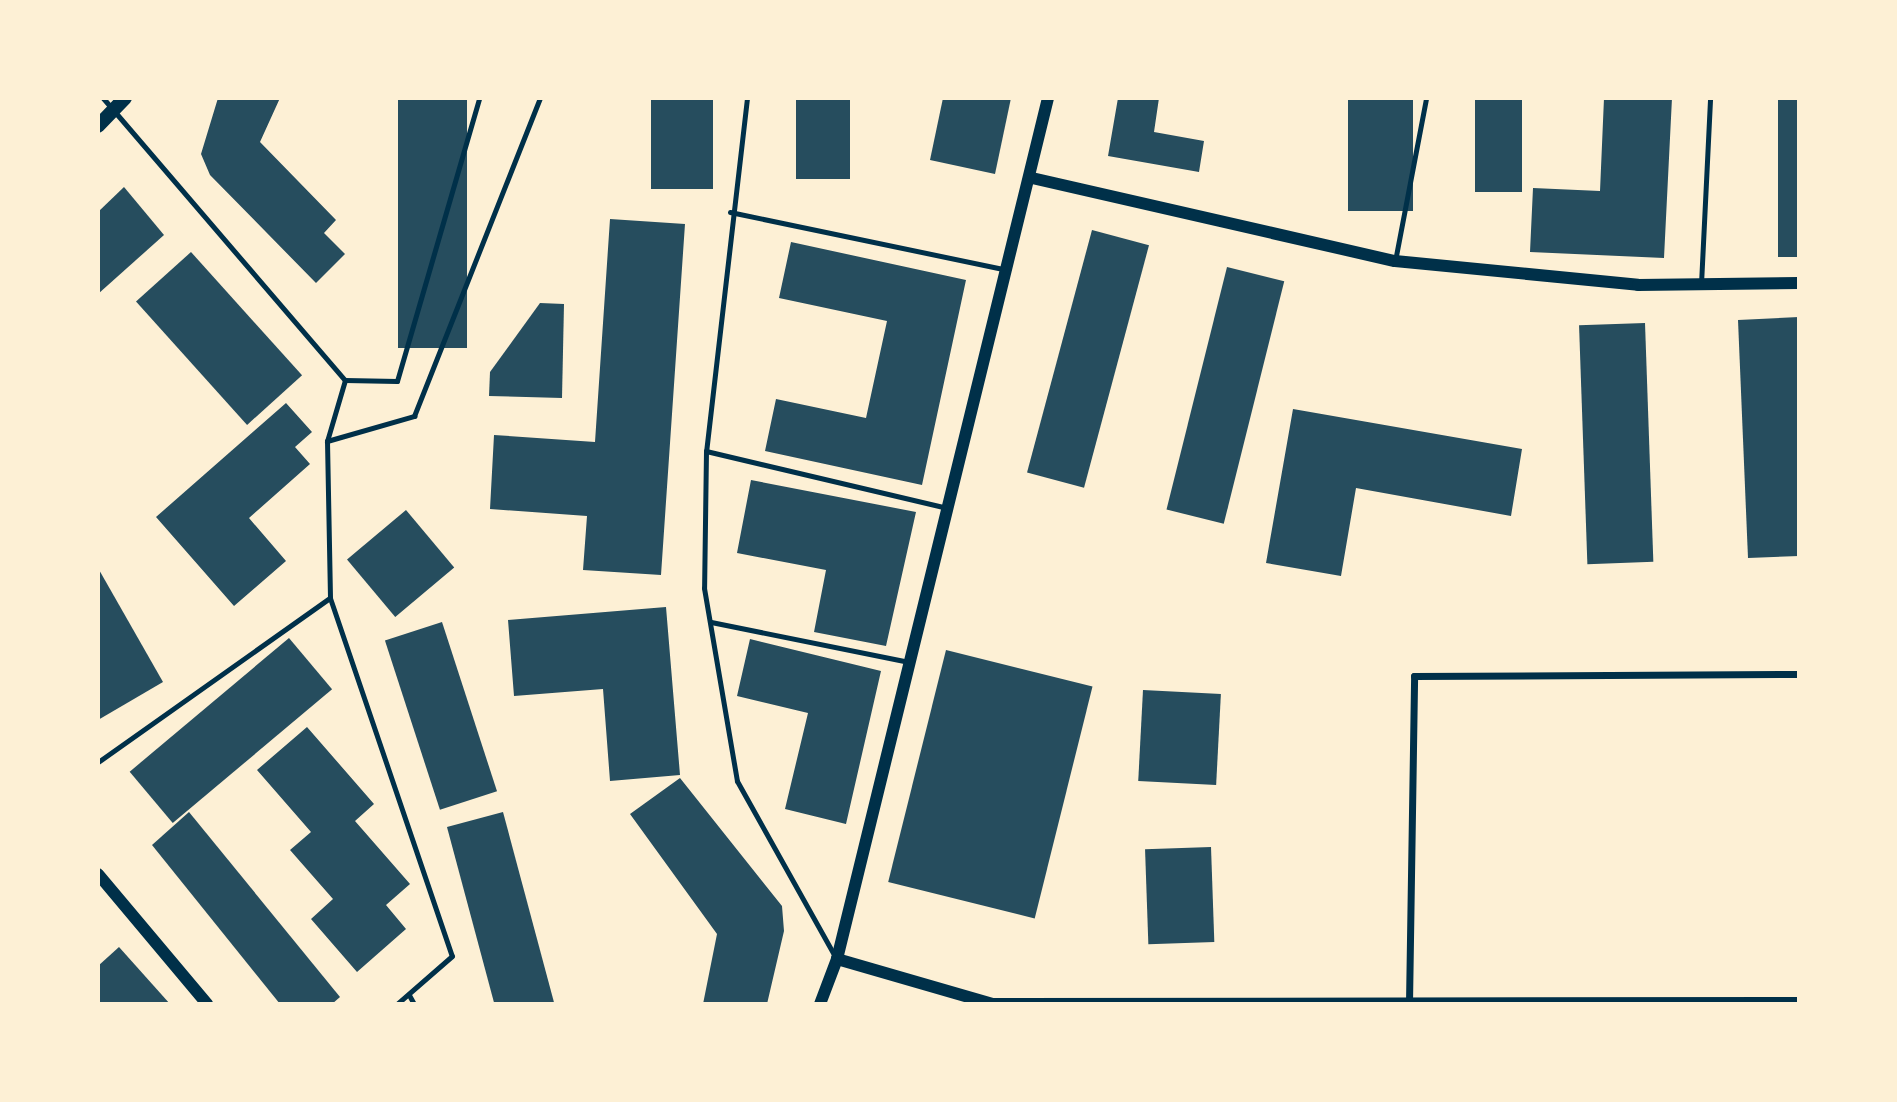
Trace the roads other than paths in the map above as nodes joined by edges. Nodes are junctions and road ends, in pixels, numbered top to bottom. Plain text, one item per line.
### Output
1 (103, 98) edge
2 (480, 98) edge
3 (540, 98) edge
4 (747, 98) edge
5 (1048, 98) edge
6 (1426, 98) edge
7 (1710, 98) edge
8 (120, 104) edge
9 (98, 126) edge
10 (1032, 178) junction
11 (730, 212) junction
12 (1395, 261) junction
13 (1006, 270) junction
14 (1799, 283) edge
15 (1701, 284) junction
16 (345, 380) junction
17 (327, 441) junction
18 (706, 451) junction
19 (948, 508) junction
20 (330, 598) junction
21 (711, 622) junction
22 (909, 662) junction
23 (1799, 674) edge
24 (98, 762) edge
25 (98, 874) edge
26 (837, 959) junction
27 (409, 995) junction
28 (1409, 1003) edge
29 (1799, 1003) edge
30 (207, 1004) edge
31 (397, 1004) edge
32 (414, 1004) edge
33 (820, 1004) edge
34 (993, 1004) edge

1 - 8 lane
2 - 16 lane
3 - 17 lane
4 - 11 lane
5 - 10 street
6 - 12 lane
7 - 15 lane
8 - 9 main road
8 - 16 lane
10 - 12 street
10 - 13 street
11 - 13 lane
11 - 18 lane
12 - 15 street
13 - 19 street
14 - 15 street
16 - 17 lane
17 - 20 lane
18 - 19 lane
18 - 21 lane
19 - 22 street
20 - 24 lane
20 - 27 lane
21 - 22 lane
21 - 26 lane
22 - 26 street
23 - 28 street
25 - 30 street
26 - 33 street
26 - 34 street
27 - 31 lane
27 - 32 lane
28 - 29 street
28 - 34 street

